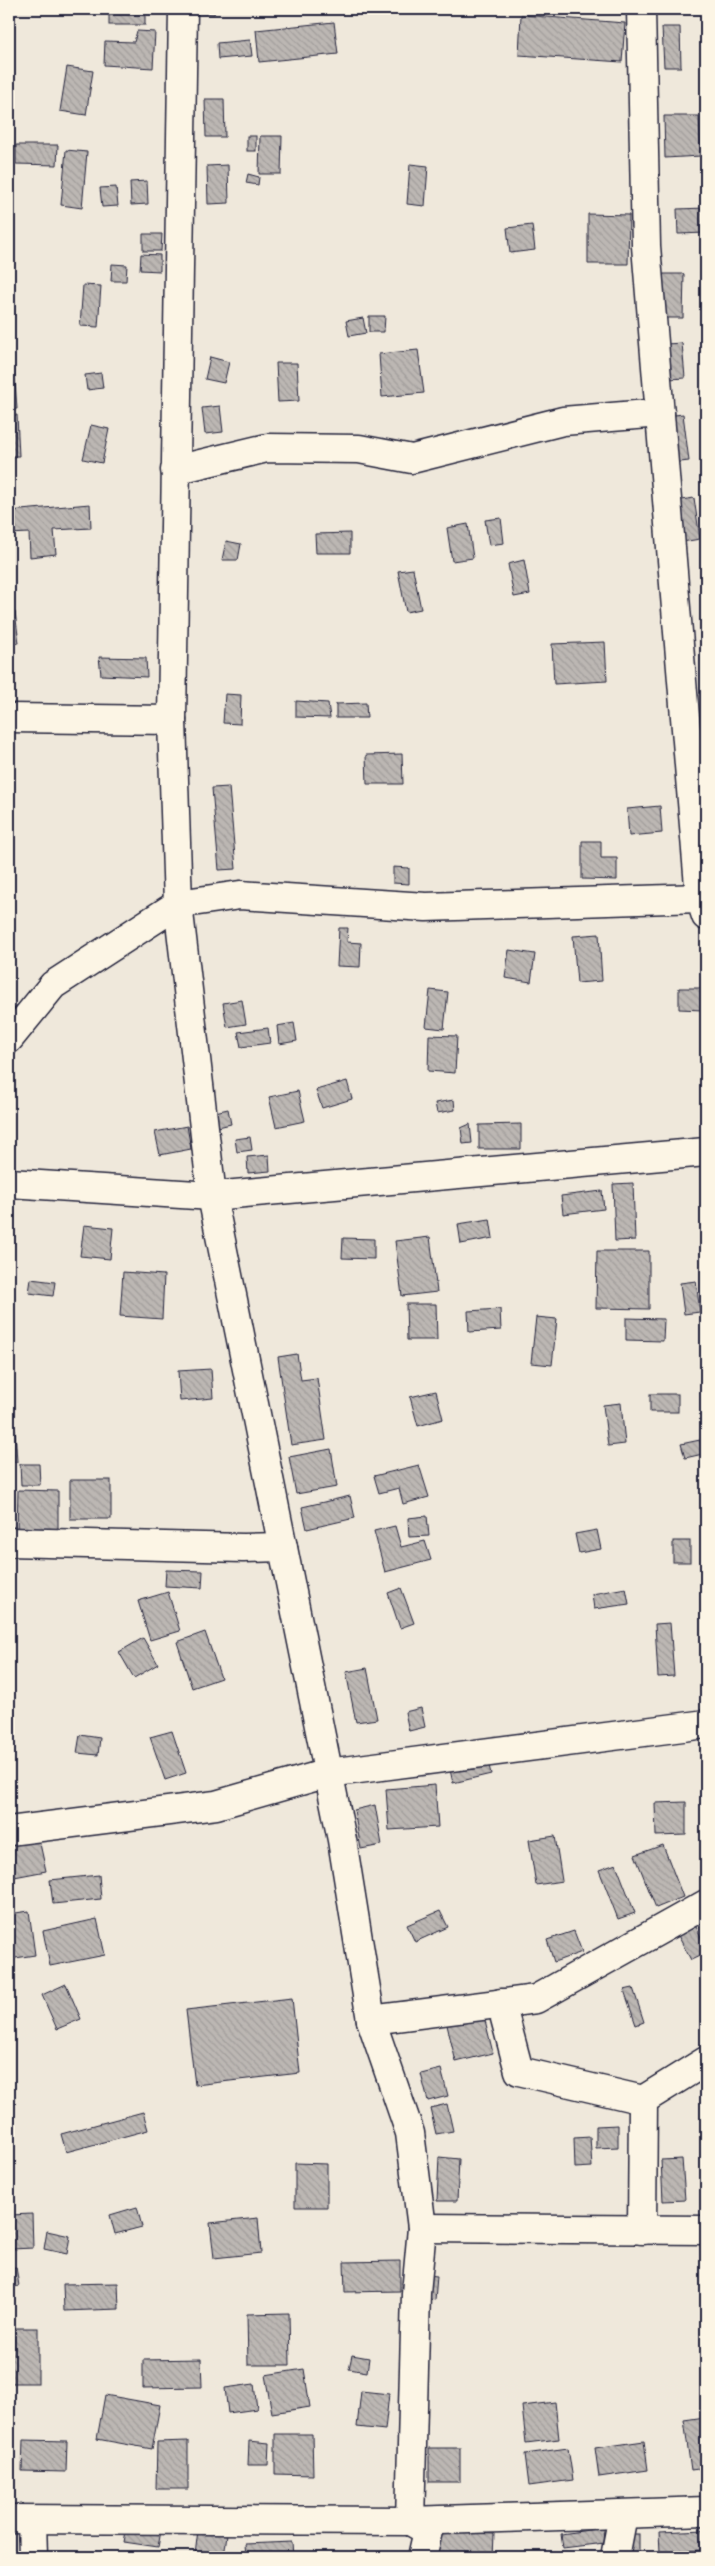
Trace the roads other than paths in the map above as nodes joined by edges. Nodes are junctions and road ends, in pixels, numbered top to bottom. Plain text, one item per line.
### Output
1 (183, 9) edge
2 (641, 9) edge
3 (660, 413) junction
4 (175, 470) junction
5 (9, 718) edge
6 (172, 720) junction
7 (178, 904) junction
8 (703, 907) edge
9 (9, 1039) edge
10 (706, 1152) edge
11 (9, 1183) edge
12 (212, 1196) junction
13 (9, 1542) edge
14 (283, 1547) junction
15 (706, 1724) edge
16 (328, 1773) junction
17 (9, 1831) edge
18 (706, 1904) edge
19 (501, 2003) junction
20 (371, 2020) junction
21 (706, 2061) edge
22 (643, 2100) junction
23 (422, 2228) junction
24 (642, 2230) junction
25 (706, 2230) edge
26 (706, 2511) edge
27 (623, 2515) junction
28 (20, 2520) edge
29 (410, 2521) junction
30 (33, 2557) edge
31 (422, 2557) edge
32 (615, 2557) edge

1 - 4 street
2 - 3 street
3 - 4 street
3 - 8 street
4 - 6 street
5 - 6 street
6 - 7 street
7 - 8 street
7 - 9 street
7 - 12 street
10 - 12 street
11 - 12 street
12 - 14 street
13 - 14 street
14 - 16 street
15 - 16 street
16 - 17 street
16 - 20 street
18 - 19 street
19 - 20 street
19 - 22 street
20 - 23 street
21 - 22 street
22 - 24 street
23 - 24 street
23 - 29 street
24 - 25 street
26 - 27 street
27 - 29 street
27 - 32 street
28 - 29 street
28 - 30 street
29 - 31 street

